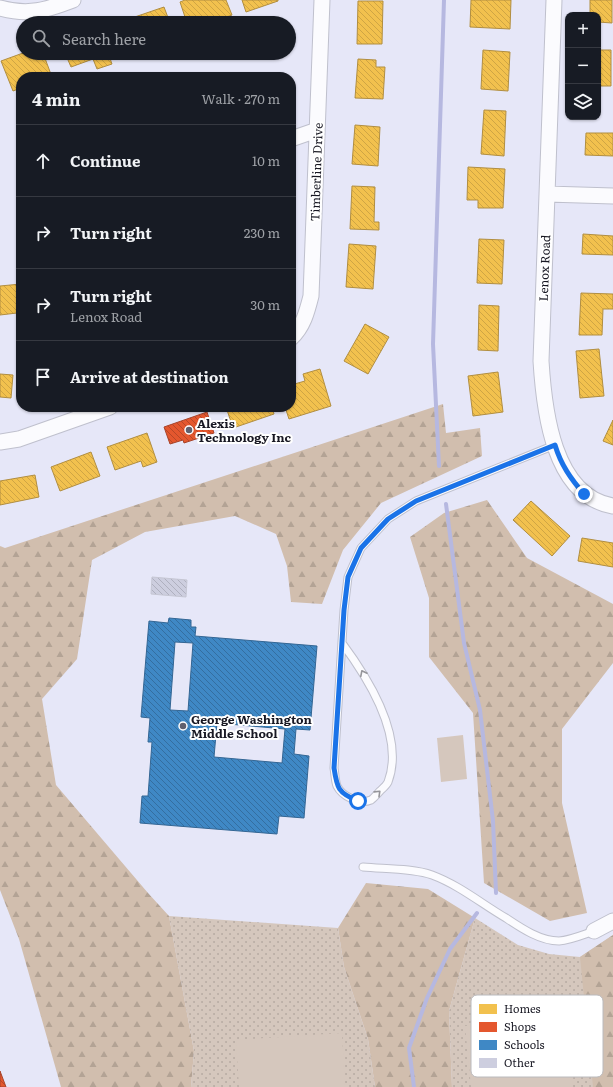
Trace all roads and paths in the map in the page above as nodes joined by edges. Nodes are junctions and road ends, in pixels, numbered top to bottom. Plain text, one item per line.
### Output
1 (73, 0) edge
2 (322, 0) edge
3 (554, 0) edge
4 (0, 8) edge
5 (317, 130) junction
6 (296, 137) edge
7 (547, 194) junction
8 (613, 196) edge
9 (296, 332) edge
10 (96, 412) edge
11 (0, 442) edge
12 (555, 445) junction
13 (613, 506) edge
14 (342, 643) junction
15 (363, 867) dead end
16 (613, 920) edge
17 (594, 931) joint

1 - 4 street
2 - 5 street, Timberline Drive
3 - 7 street, Lenox Road
5 - 6 street
5 - 9 street, Timberline Drive
7 - 8 street
7 - 12 street, Lenox Road
10 - 11 street
12 - 13 street, Lenox Road
12 - 14 lane
14 -> 14 lane
15 - 17 lane
16 - 17 street

